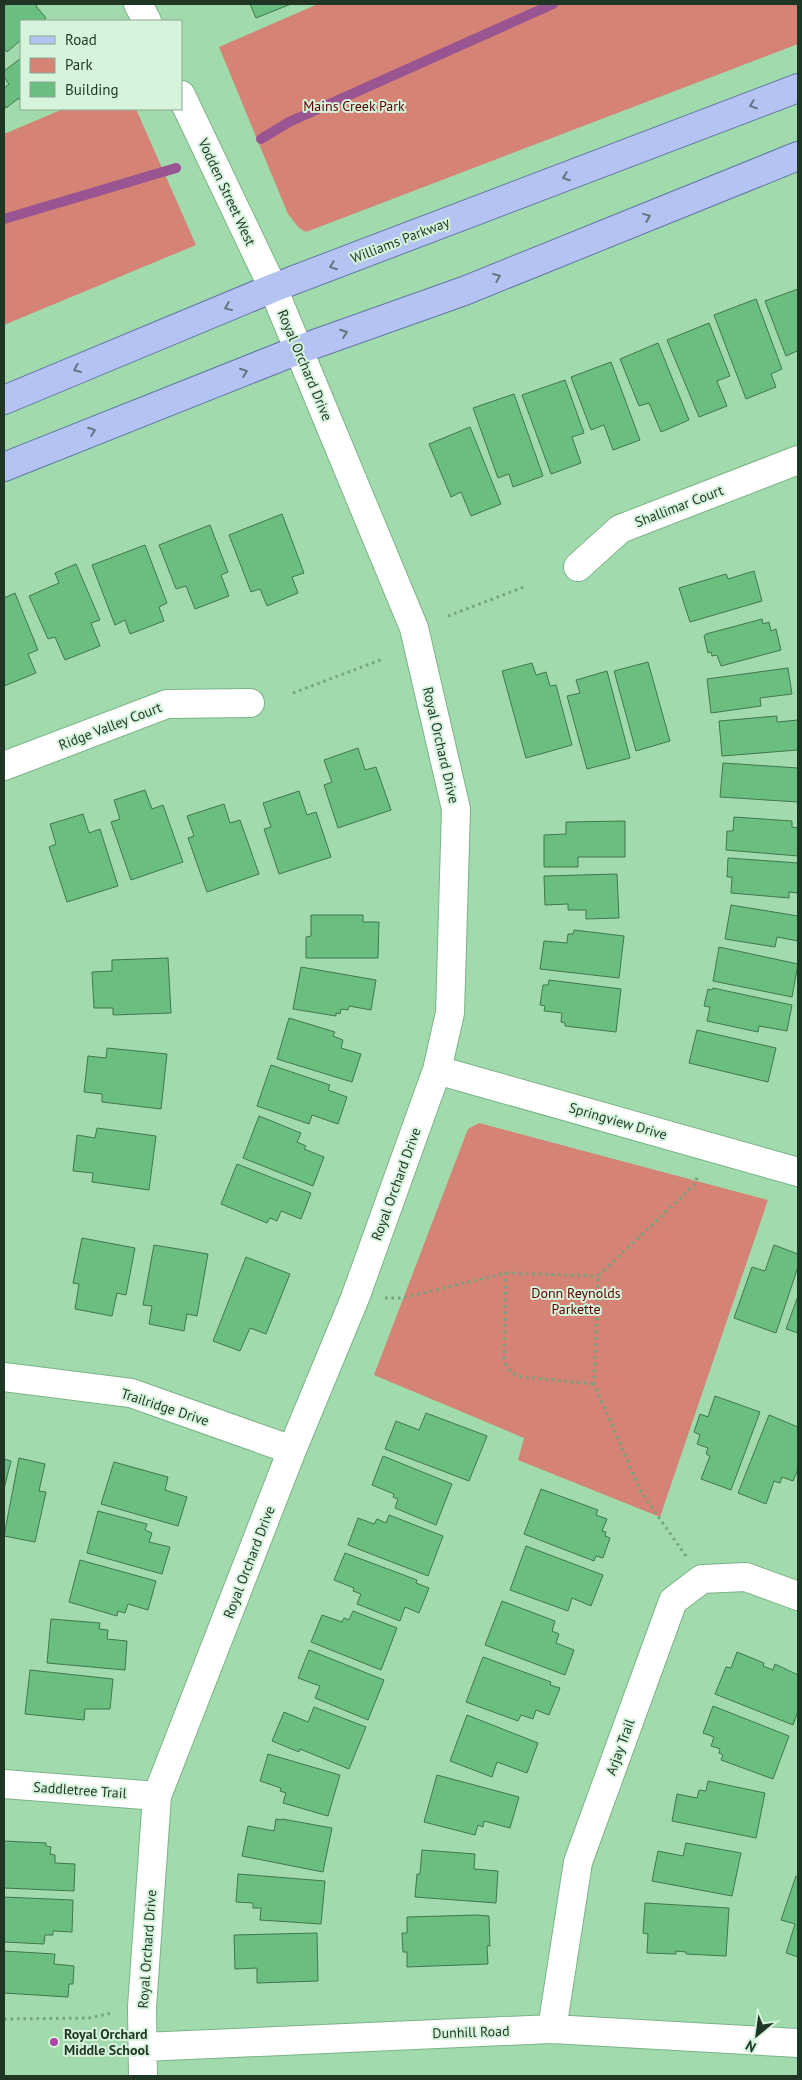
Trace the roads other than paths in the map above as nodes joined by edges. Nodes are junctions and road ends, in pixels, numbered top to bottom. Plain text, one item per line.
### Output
1 (138, 4) edge
2 (146, 20) edge
3 (798, 88) edge
4 (182, 98) edge
5 (798, 156) edge
6 (273, 288) junction
7 (298, 350) junction
8 (4, 400) edge
9 (796, 467) edge
10 (4, 468) edge
11 (578, 567) dead end
12 (250, 703) dead end
13 (4, 766) edge
14 (437, 1070) junction
15 (798, 1172) edge
16 (4, 1377) edge
17 (292, 1450) junction
18 (798, 1596) edge
19 (4, 1784) edge
20 (157, 1796) junction
21 (552, 2029) junction
22 (798, 2043) edge
23 (143, 2047) junction
24 (143, 2076) edge

1 - 2 street
3 -> 6 main road, Williams Parkway
4 - 6 street, Vodden Street West
7 -> 5 main road
6 - 7 street, Royal Orchard Drive
6 -> 8 main road, Williams Parkway
10 -> 7 main road
7 - 14 street, Royal Orchard Drive
9 - 11 street, Shallimar Court
12 - 13 street, Ridge Valley Court
14 - 15 street, Springview Drive
14 - 17 street, Royal Orchard Drive
16 - 17 street, Trailridge Drive
17 - 20 street, Royal Orchard Drive
18 - 21 street, Arjay Trail
19 - 20 street, Saddletree Trail
20 - 23 street, Royal Orchard Drive
21 - 22 street, Dunhill Road
21 - 23 street, Dunhill Road
23 - 24 street, Royal Orchard Drive

